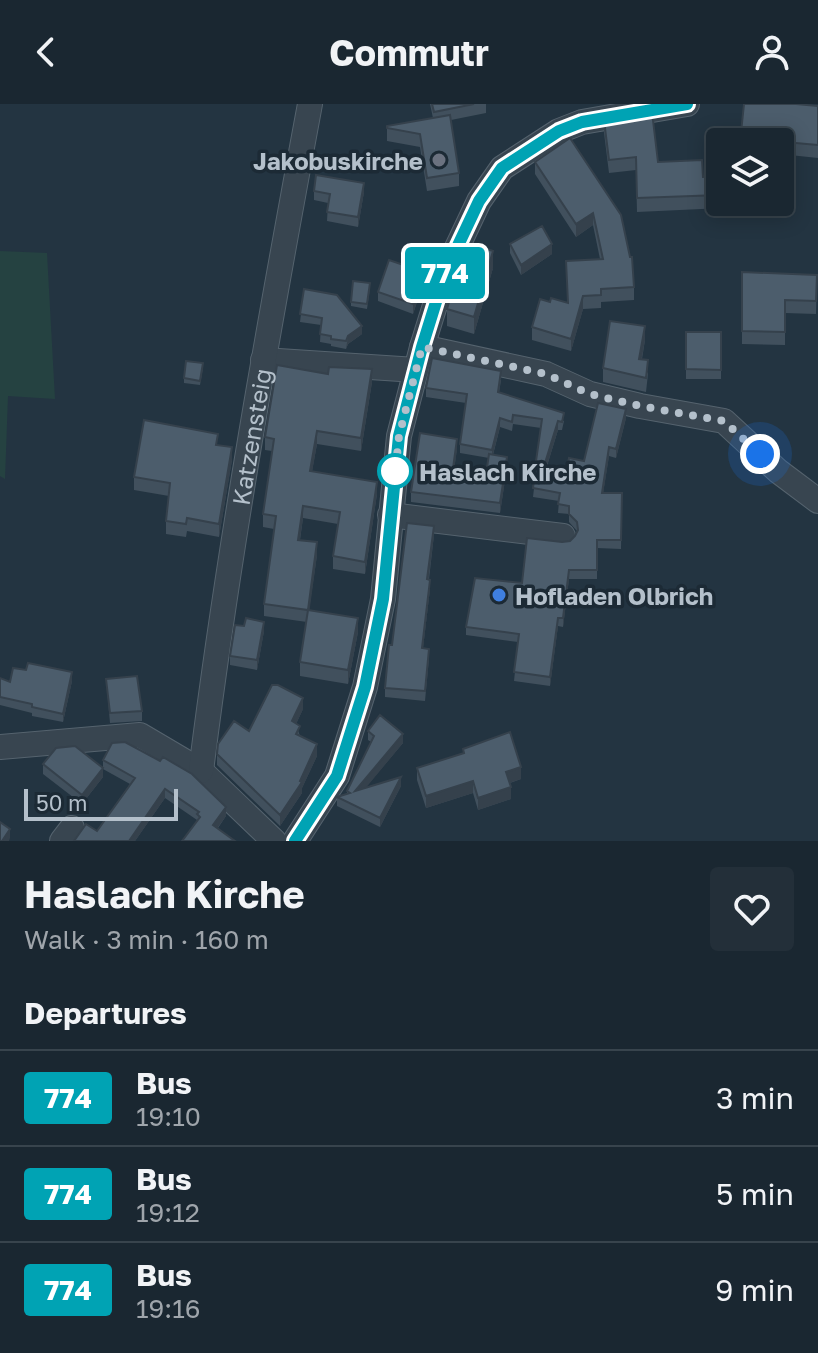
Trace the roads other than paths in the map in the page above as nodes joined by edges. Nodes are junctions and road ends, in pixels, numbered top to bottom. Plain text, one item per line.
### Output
1 (310, 104) edge
2 (687, 104) edge
3 (419, 358) junction
4 (263, 360) junction
5 (818, 501) edge
6 (390, 515) junction
7 (563, 536) dead end
8 (0, 747) edge
9 (201, 771) junction
10 (274, 841) edge
11 (295, 841) edge

1 - 4 street, Katzensteig
2 - 3 street
3 - 4 street
3 - 5 street
3 - 6 street
4 - 9 street, Katzensteig
6 - 7 street
6 - 11 street
8 - 9 street
9 - 10 street

